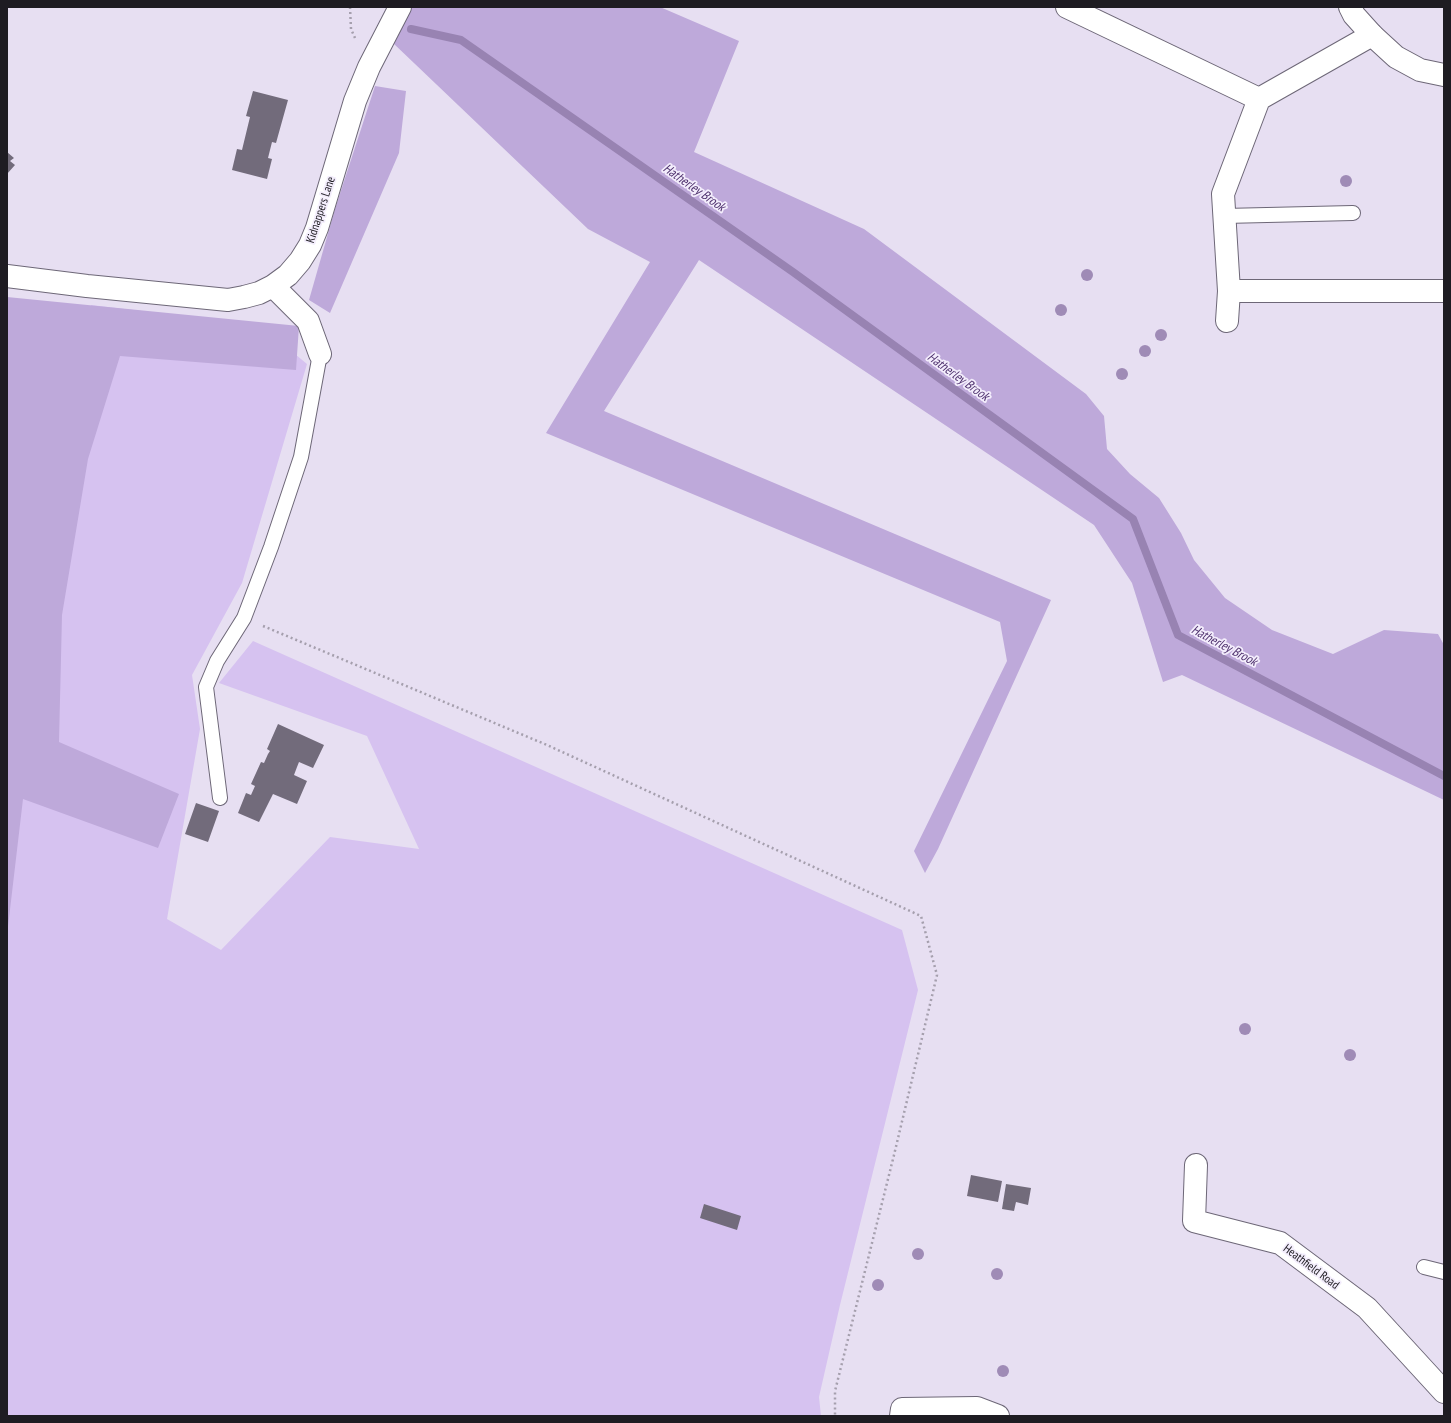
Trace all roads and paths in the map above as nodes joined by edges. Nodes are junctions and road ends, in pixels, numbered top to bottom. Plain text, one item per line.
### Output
1 (350, 7) edge
2 (400, 7) edge
3 (1067, 7) edge
4 (1350, 7) edge
5 (351, 29) dead end
6 (1372, 35) junction
7 (1444, 75) edge
8 (1259, 99) junction
9 (1353, 213) dead end
10 (1224, 216) junction
11 (7, 276) edge
12 (273, 286) junction
13 (1444, 290) edge
14 (1229, 291) junction
15 (1227, 322) dead end
16 (320, 354) joint
17 (244, 618) junction
18 (220, 798) dead end
19 (1196, 1166) dead end
20 (1424, 1267) dead end
21 (1444, 1272) edge
22 (1444, 1392) edge
23 (901, 1413) edge
24 (835, 1416) edge
25 (998, 1416) edge

1 - 5 path
2 - 12 street, Kidnappers Lane
3 - 8 street
4 - 6 street
6 - 7 street
6 - 8 street
8 - 10 street
9 - 10 lane
10 - 14 street
11 - 12 street, Kidnappers Lane
12 - 16 street
13 - 14 street
14 - 15 street
16 - 17 lane
17 - 18 lane
17 - 24 path
19 - 22 street, Heathfield Road
20 - 21 lane
23 - 25 street

